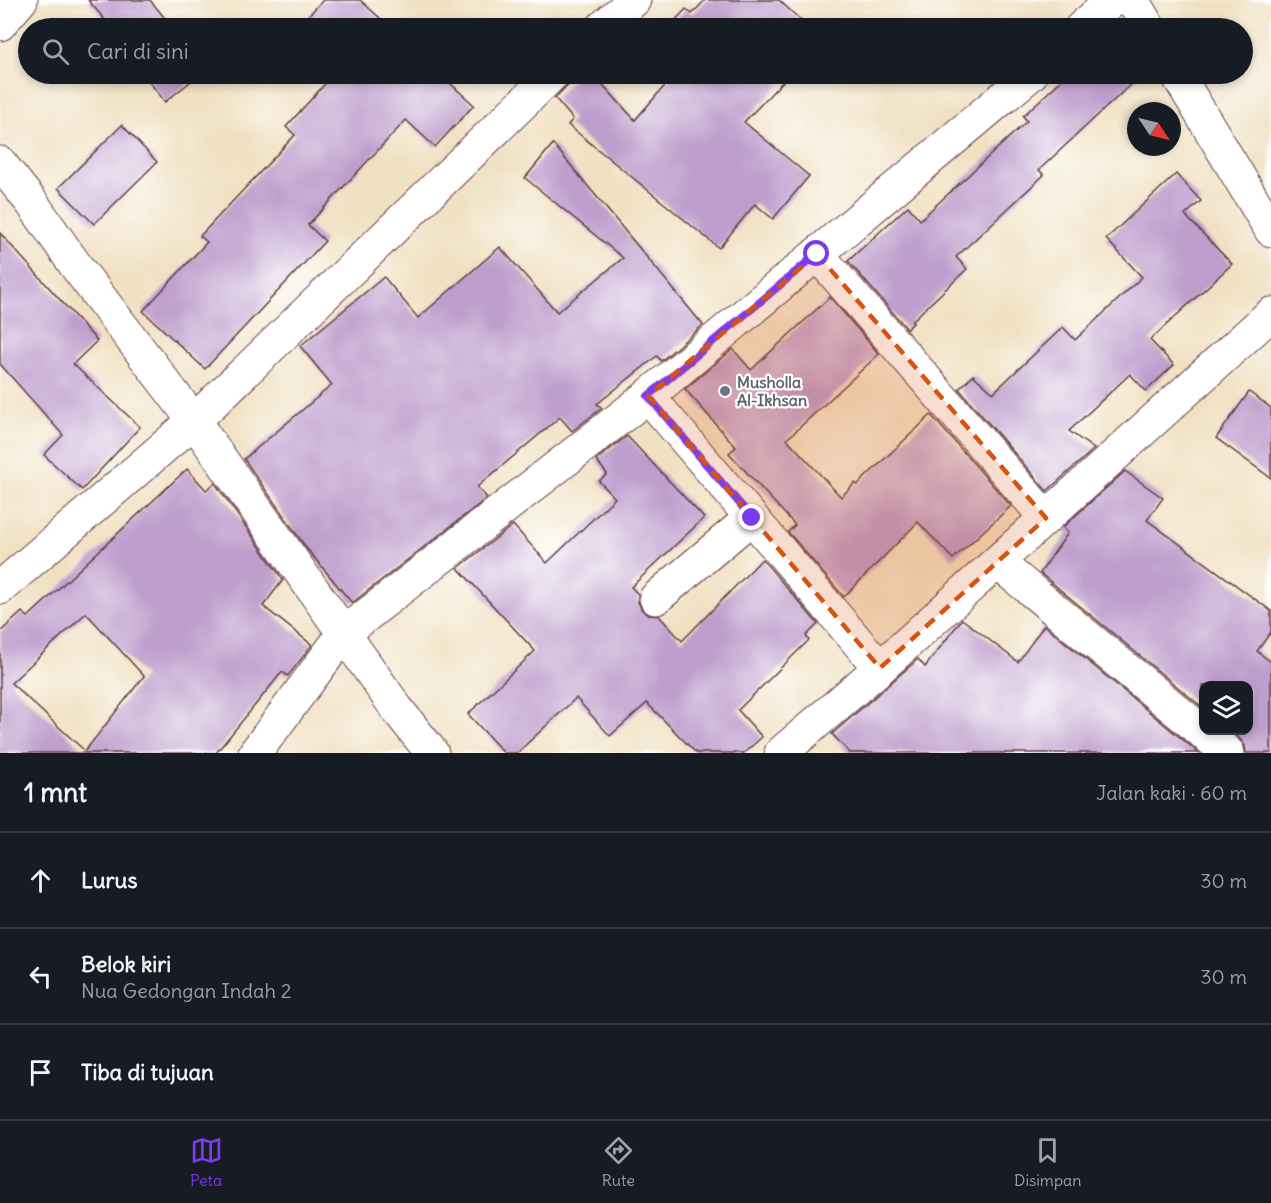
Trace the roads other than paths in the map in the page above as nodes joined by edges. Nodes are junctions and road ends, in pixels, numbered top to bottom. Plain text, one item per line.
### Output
1 (21, 0) edge
2 (634, 0) edge
3 (1113, 0) edge
4 (1132, 0) edge
5 (613, 18) edge
6 (1092, 18) edge
7 (1143, 18) edge
8 (0, 24) edge
9 (543, 84) edge
10 (1019, 84) edge
11 (1183, 84) edge
12 (0, 163) edge
13 (1271, 230) edge
14 (817, 254) junction
15 (1271, 314) edge
16 (648, 396) junction
17 (194, 421) junction
18 (752, 518) junction
19 (1046, 518) junction
20 (997, 562) junction
21 (0, 588) edge
22 (656, 598) dead end
23 (345, 632) junction
24 (880, 668) junction
25 (255, 753) edge
26 (432, 753) edge
27 (781, 753) edge
28 (1228, 753) edge

1 - 8 street
2 - 5 street
3 - 6 street
4 - 7 street
9 - 17 street
10 - 14 street
11 - 13 street
12 - 17 street
14 - 16 street
14 - 19 street
15 - 19 street
16 - 18 street
16 - 23 street
17 - 21 street
17 - 23 street
18 - 22 street
18 - 24 street
19 - 20 street
20 - 24 street
20 - 28 street
23 - 25 street
23 - 26 street
24 - 27 street

